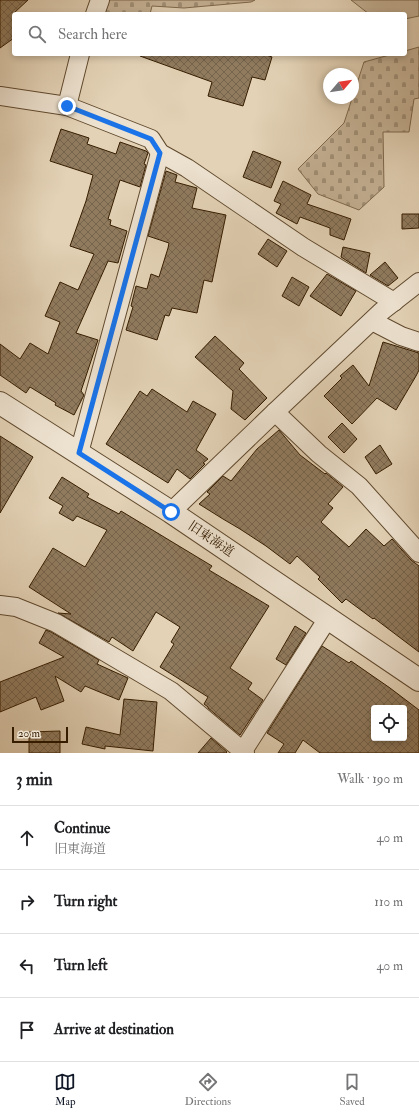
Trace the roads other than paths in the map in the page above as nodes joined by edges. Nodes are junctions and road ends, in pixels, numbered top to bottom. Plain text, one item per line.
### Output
1 (100, 0) edge
2 (96, 12) edge
3 (80, 56) edge
4 (0, 96) edge
5 (67, 106) junction
6 (160, 153) junction
7 (419, 282) edge
8 (394, 302) junction
9 (372, 321) junction
10 (419, 342) edge
11 (0, 403) edge
12 (275, 412) junction
13 (79, 453) junction
14 (171, 512) junction
15 (419, 553) edge
16 (0, 605) edge
17 (328, 618) junction
18 (419, 680) edge
19 (244, 752) edge

1 - 2 street
3 - 5 street
4 - 5 street
5 - 6 street
6 - 8 street
6 - 13 street
7 - 8 street
8 - 9 street
9 - 10 street
9 - 12 street
11 - 13 street, 旧東海道
12 - 14 street
12 - 15 street
13 - 14 street, 旧東海道
14 - 17 street, 旧東海道
16 - 19 street
17 - 18 street, 旧東海道
17 - 19 street

